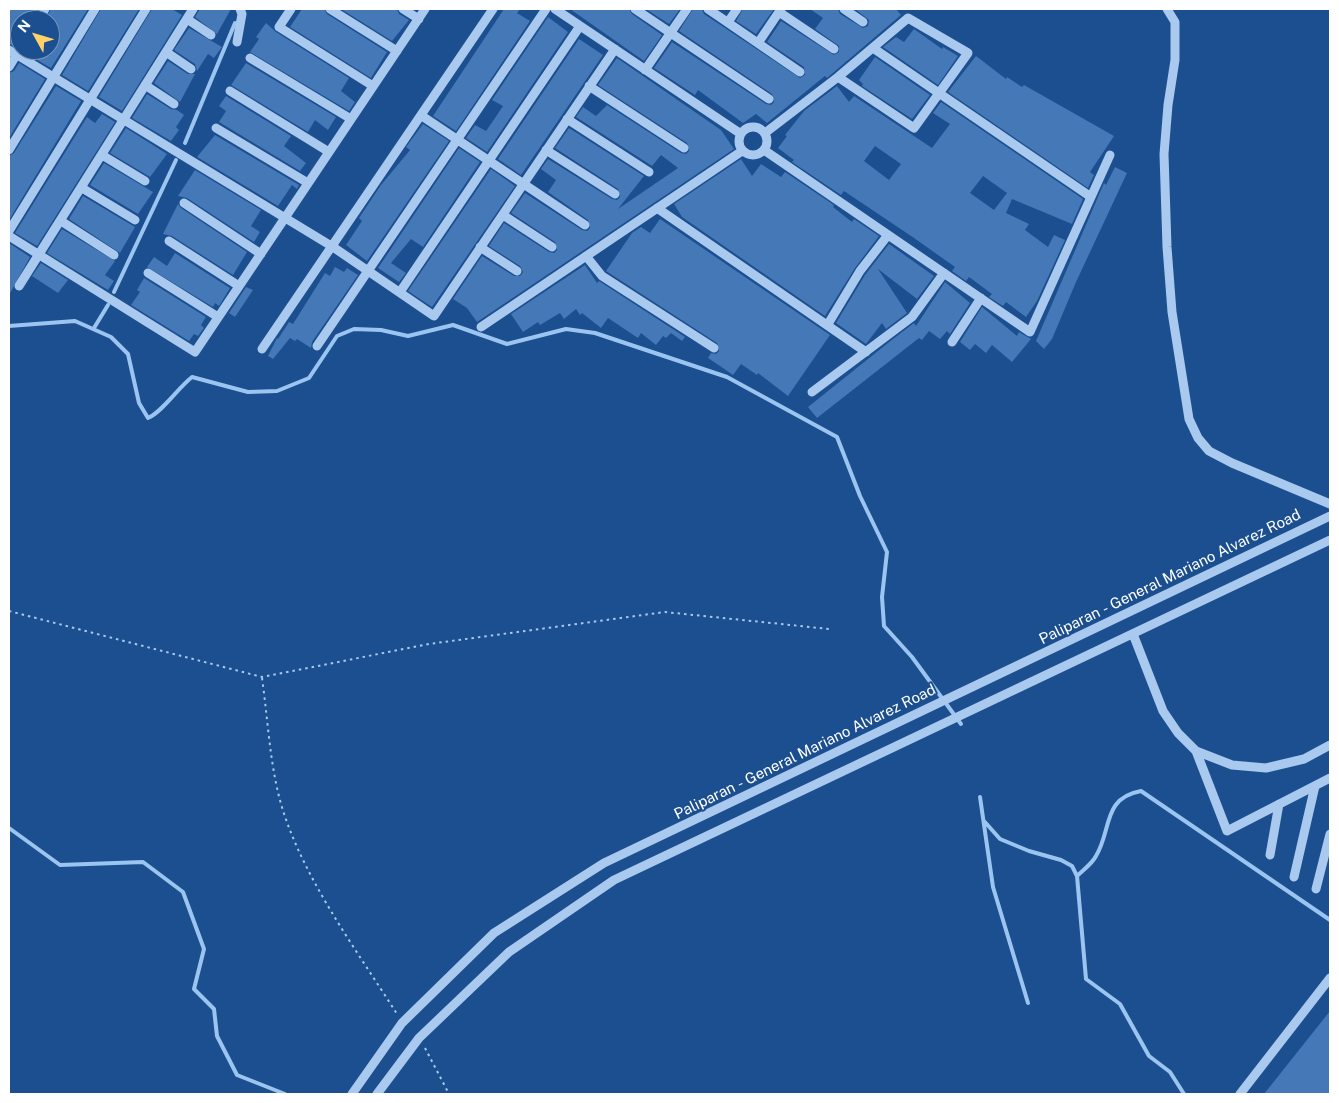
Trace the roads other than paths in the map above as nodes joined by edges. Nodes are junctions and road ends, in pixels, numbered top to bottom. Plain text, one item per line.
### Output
1 (95, 9) edge
2 (146, 9) edge
3 (193, 9) edge
4 (240, 9) edge
5 (291, 9) edge
6 (330, 9) edge
7 (403, 9) edge
8 (425, 9) edge
9 (492, 9) edge
10 (546, 9) edge
11 (555, 9) edge
12 (635, 9) edge
13 (687, 9) edge
14 (708, 9) edge
15 (737, 9) edge
16 (844, 9) edge
17 (1167, 9) edge
18 (780, 11) edge
19 (187, 19) junction
20 (419, 19) junction
21 (728, 22) junction
22 (863, 22) dead end
23 (580, 26) junction
24 (670, 33) junction
25 (210, 35) dead end
26 (237, 42) dead end
27 (758, 43) junction
28 (874, 48) junction
29 (615, 49) junction
30 (834, 49) dead end
31 (397, 51) junction
32 (166, 52) junction
33 (250, 58) dead end
34 (28, 60) edge
35 (191, 69) dead end
36 (645, 70) junction
37 (800, 72) dead end
38 (53, 77) junction
39 (838, 77) junction
40 (145, 85) junction
41 (373, 86) junction
42 (589, 86) junction
43 (230, 91) dead end
44 (940, 94) junction
45 (769, 99) dead end
46 (90, 100) junction
47 (174, 104) dead end
48 (422, 116) junction
49 (351, 119) junction
50 (568, 119) junction
51 (123, 120) junction
52 (216, 128) dead end
53 (765, 133) junction
54 (741, 134) junction
55 (456, 140) junction
56 (684, 148) dead end
57 (9, 150) edge
58 (546, 150) junction
59 (764, 150) junction
60 (742, 151) junction
61 (329, 152) junction
62 (102, 155) junction
63 (1110, 155) dead end
64 (489, 160) junction
65 (649, 172) dead end
66 (145, 181) dead end
67 (308, 183) junction
68 (524, 183) junction
69 (82, 188) junction
70 (615, 194) dead end
71 (1091, 197) junction
72 (184, 204) dead end
73 (657, 208) junction
74 (502, 215) junction
75 (285, 218) junction
76 (134, 220) dead end
77 (61, 221) junction
78 (586, 225) dead end
79 (9, 231) edge
80 (888, 235) junction
81 (9, 236) edge
82 (169, 242) dead end
83 (333, 247) junction
84 (480, 247) junction
85 (552, 247) dead end
86 (261, 254) junction
87 (114, 255) dead end
88 (40, 256) junction
89 (586, 256) junction
90 (517, 271) dead end
91 (367, 272) junction
92 (148, 273) dead end
93 (944, 273) junction
94 (19, 286) dead end
95 (239, 286) junction
96 (400, 292) junction
97 (981, 298) junction
98 (218, 317) junction
99 (828, 324) junction
100 (481, 327) dead end
101 (952, 342) dead end
102 (317, 346) dead end
103 (714, 348) dead end
104 (262, 349) dead end
105 (866, 352) junction
106 (812, 392) dead end
107 (1330, 504) edge
108 (1330, 516) edge
109 (1330, 540) edge
110 (1133, 634) junction
111 (1330, 745) edge
112 (1196, 751) junction
113 (1330, 778) edge
114 (1315, 786) junction
115 (1279, 804) junction
116 (1330, 837) edge
117 (1270, 855) dead end
118 (1294, 877) dead end
119 (1316, 889) dead end
120 (1330, 978) edge
121 (352, 1094) edge
122 (377, 1094) edge
123 (1240, 1094) edge

1 - 38 street
2 - 46 street
3 - 19 street
4 - 26 street
5 - 41 street
6 - 31 street
7 - 20 street
8 - 20 street
9 - 48 street
10 - 55 street
11 - 23 street
12 - 24 street
13 - 24 street
14 - 21 street
15 - 21 street
16 - 22 street
17 - 107 street
18 - 27 street
18 - 30 street
19 - 25 street
19 - 32 street
20 - 31 street
21 - 27 street
23 - 29 street
23 - 64 street
24 - 36 street
24 - 45 street
27 - 37 street
28 - 39 street
28 - 44 street
28 - 44 street
29 - 36 street
29 - 42 street
31 - 41 street
32 - 35 street
32 - 40 street
33 - 49 street
34 - 38 street
36 - 54 street
38 - 46 street
38 - 57 street
39 - 44 street
39 - 53 street
40 - 47 street
40 - 51 street
41 - 49 street
42 - 50 street
42 - 56 street
43 - 61 street
44 - 71 street
46 - 51 street
46 - 79 street
48 - 55 street
48 - 83 street
49 - 61 street
50 - 58 street
50 - 65 street
51 - 62 street
51 - 75 street
52 - 67 street
53 - 54 street
53 - 59 street
54 - 60 street
55 - 64 street
55 - 91 street
58 - 68 street
58 - 70 street
59 - 60 street
59 - 80 street
60 - 73 street
61 - 67 street
62 - 66 street
62 - 69 street
63 - 71 street
64 - 68 street
64 - 96 street
67 - 75 street
68 - 74 street
68 - 78 street
69 - 76 street
69 - 77 street
71 - 97 street
72 - 86 street
73 - 89 street
73 - 99 street
74 - 84 street
74 - 85 street
75 - 83 street
75 - 86 street
77 - 87 street
77 - 88 street
80 - 93 street
80 - 99 street
81 - 88 street
82 - 95 street
83 - 91 street
83 - 104 street
84 - 90 street
84 - 96 street
86 - 95 street
88 - 94 street
88 - 98 street
89 - 100 street
89 - 103 street
91 - 96 street
91 - 102 street
92 - 98 street
93 - 97 street
93 - 105 street
95 - 98 street
97 - 101 street
99 - 105 street
105 - 106 street
108 - 121 street, Paliparan - General Mariano Alvarez Road
109 - 110 street
110 - 112 street
110 - 122 street
111 - 112 street
112 - 115 street
113 - 114 street
114 - 115 street
114 - 118 street
115 - 117 street
116 - 119 street
120 - 123 street

